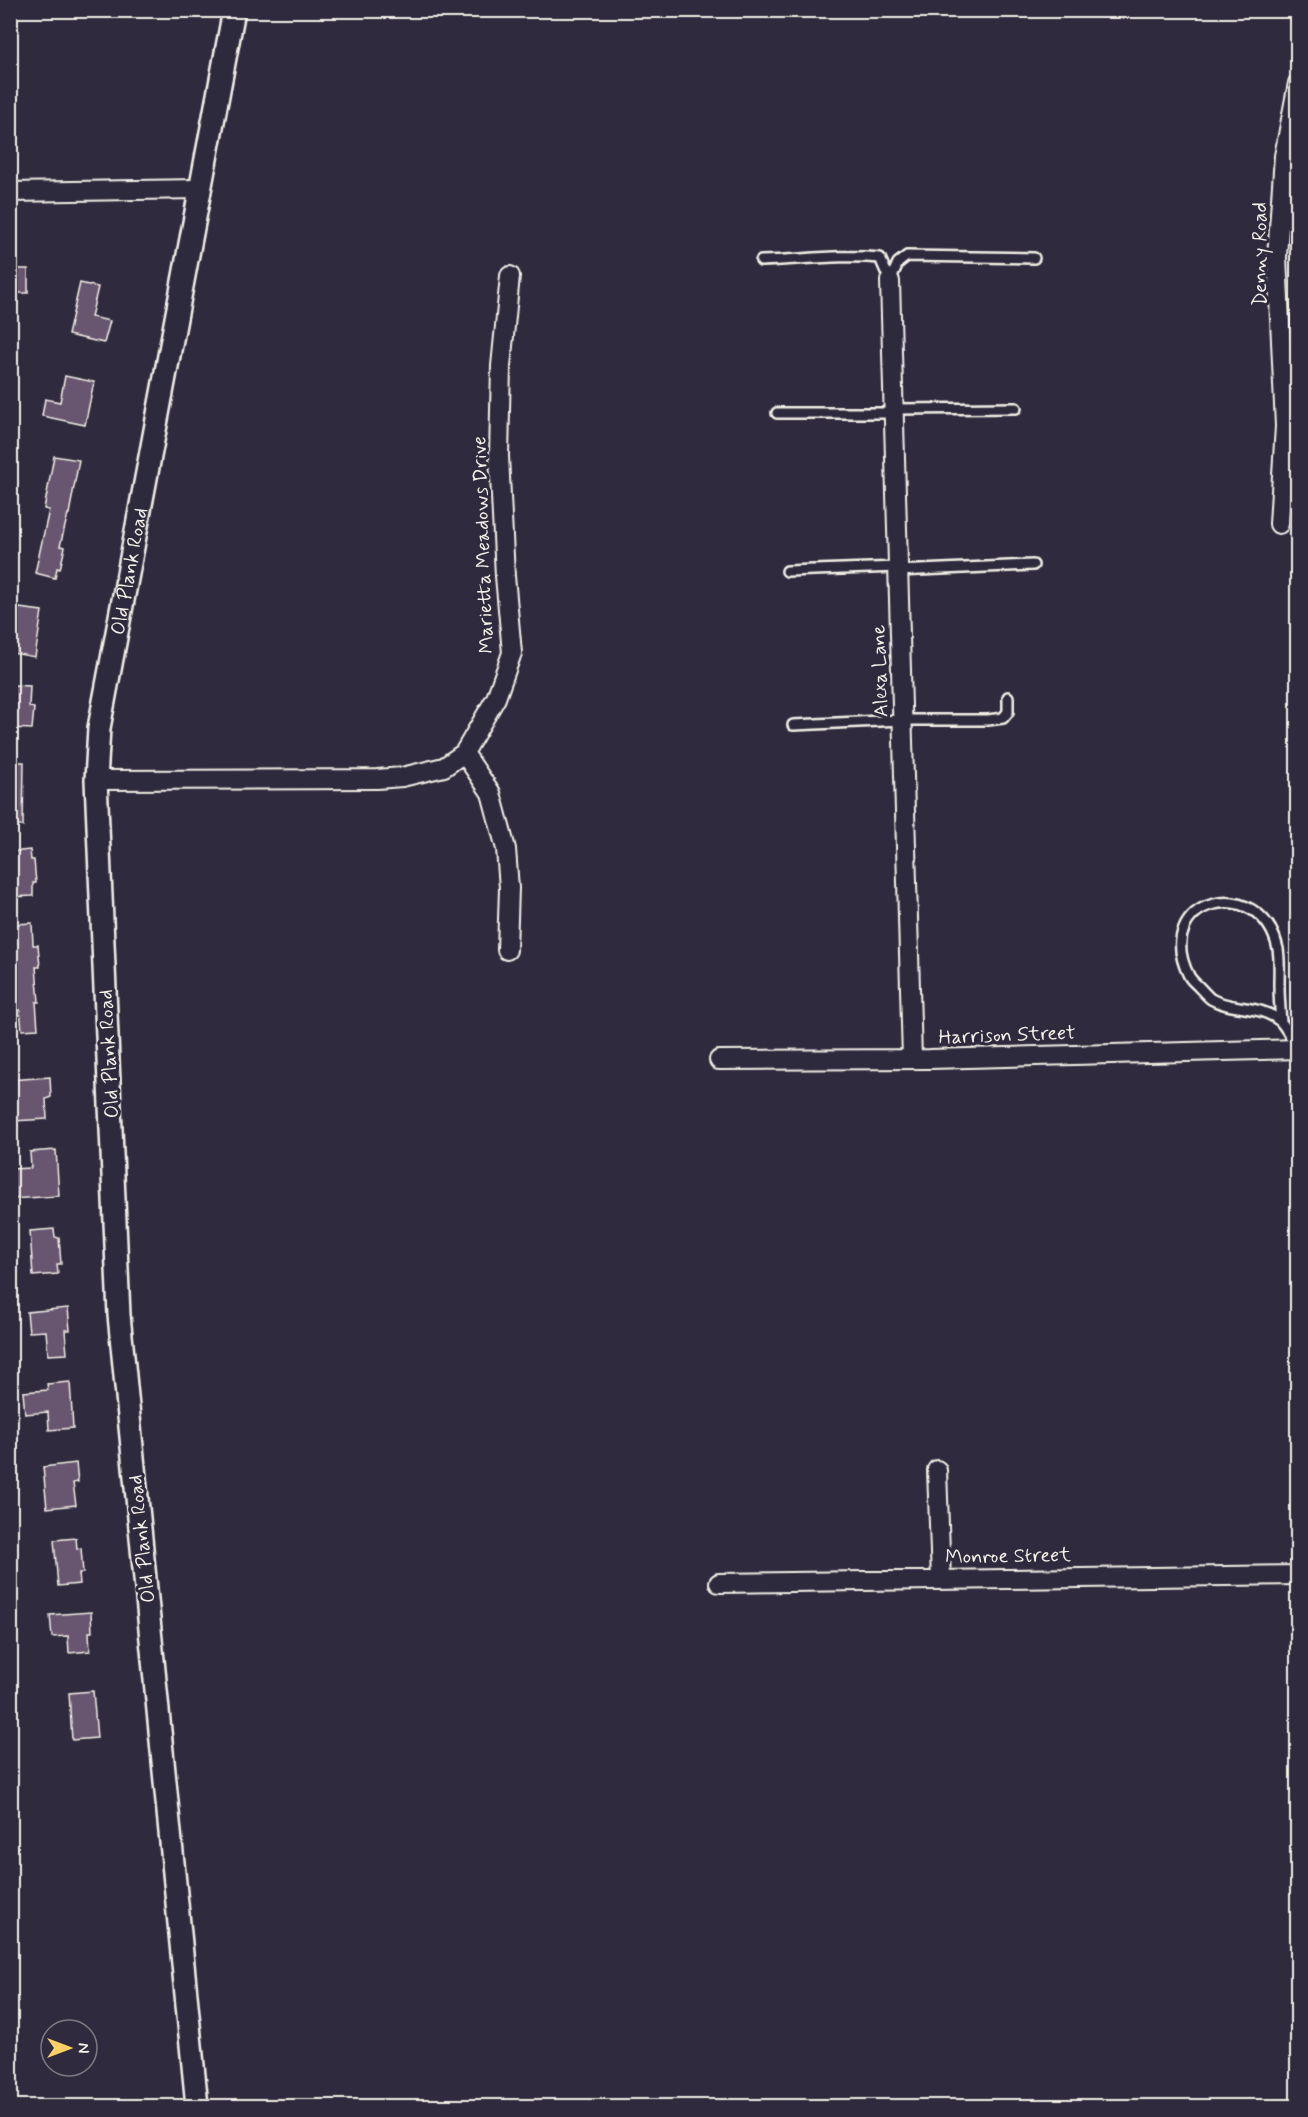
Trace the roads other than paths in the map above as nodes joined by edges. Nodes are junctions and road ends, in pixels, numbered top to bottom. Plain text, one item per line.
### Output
1 (234, 10) edge
2 (1298, 83) edge
3 (199, 189) junction
4 (10, 192) edge
5 (1034, 258) dead end
6 (761, 261) dead end
7 (510, 276) dead end
8 (890, 281) junction
9 (1016, 408) dead end
10 (894, 411) junction
11 (777, 413) dead end
12 (1279, 524) dead end
13 (1033, 565) dead end
14 (898, 569) junction
15 (787, 571) dead end
16 (1008, 698) dead end
17 (902, 720) junction
18 (793, 725) dead end
19 (464, 753) junction
20 (96, 780) junction
21 (507, 950) dead end
22 (1281, 1022) junction
23 (1298, 1049) edge
24 (912, 1059) junction
25 (718, 1060) dead end
26 (937, 1470) dead end
27 (1298, 1575) edge
28 (941, 1579) junction
29 (718, 1583) dead end
30 (197, 2106) edge

1 - 3 street, Old Plank Road
2 - 12 street, Denny Road
3 - 4 street
3 - 20 street, Old Plank Road
5 - 8 lane
6 - 8 lane
7 - 19 street, Marietta Meadows Drive
8 - 10 street, Alexa Lane
9 - 10 lane
10 - 11 lane
10 - 14 street, Alexa Lane
13 - 14 lane
14 - 15 lane
14 - 17 street, Alexa Lane
16 - 17 lane
17 - 18 lane
17 - 24 street, Alexa Lane
19 - 20 street, Marietta Meadows Drive
19 - 21 street
20 - 30 street, Old Plank Road
22 - 22 lane
22 - 23 lane
23 - 24 street, Harrison Street
24 - 25 street, Harrison Street
26 - 28 street
27 - 28 street, Monroe Street
28 - 29 street, Monroe Street

